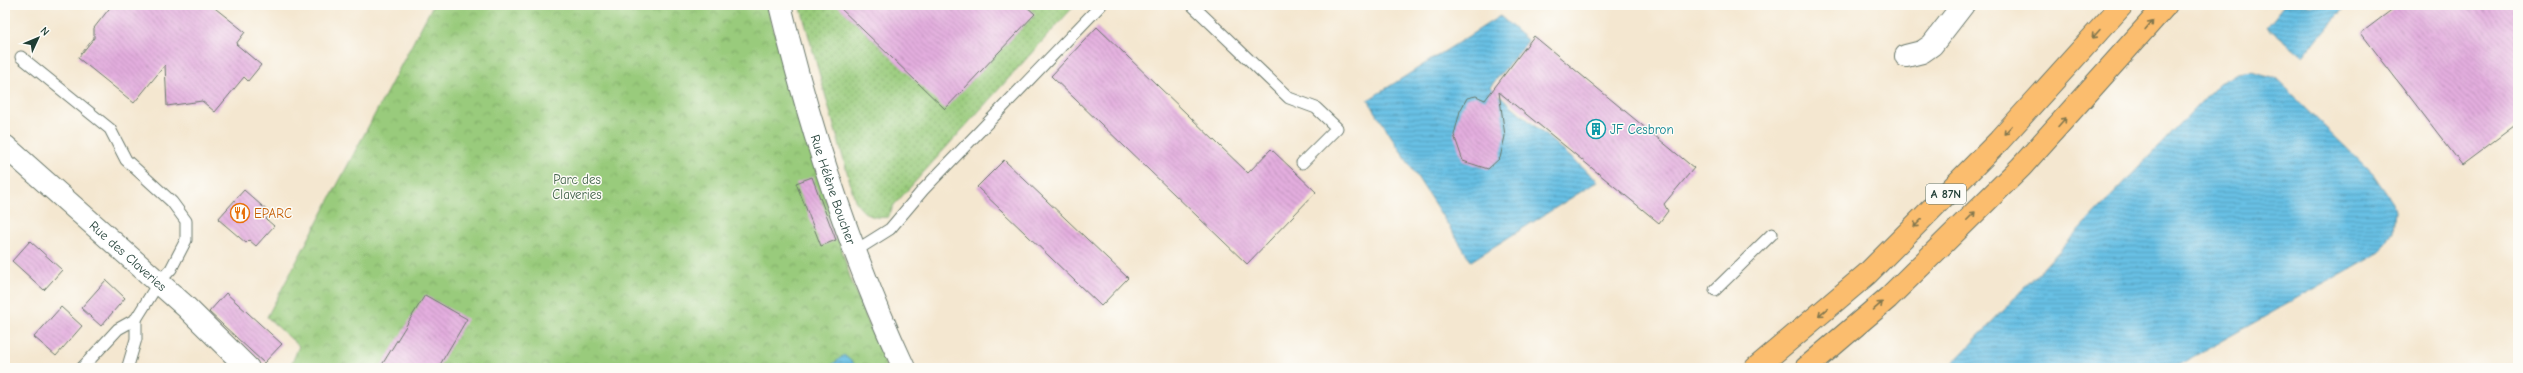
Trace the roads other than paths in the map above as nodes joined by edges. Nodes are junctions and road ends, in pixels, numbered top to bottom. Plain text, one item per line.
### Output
1 (780, 5) edge
2 (1101, 5) edge
3 (1192, 5) edge
4 (1963, 5) edge
5 (2122, 5) edge
6 (2166, 5) edge
7 (1906, 56) dead end
8 (21, 57) dead end
9 (5, 146) edge
10 (1302, 163) dead end
11 (1772, 234) dead end
12 (855, 251) junction
13 (159, 282) junction
14 (1715, 290) dead end
15 (136, 319) junction
16 (128, 366) dead end
17 (82, 368) edge
18 (248, 368) edge
19 (904, 368) edge
20 (1756, 368) edge
21 (1806, 368) edge

1 - 12 street, Rue Hélène Boucher
2 - 12 lane
3 - 10 lane
4 - 7 street
5 -> 20 highway, A 87N
21 -> 6 highway, A 87N
8 - 13 lane
9 - 13 street, Rue des Claveries
11 - 14 lane
12 - 19 street, Rue Hélène Boucher
13 - 15 lane
13 - 18 street, Rue des Claveries
15 - 16 lane
15 - 17 lane

